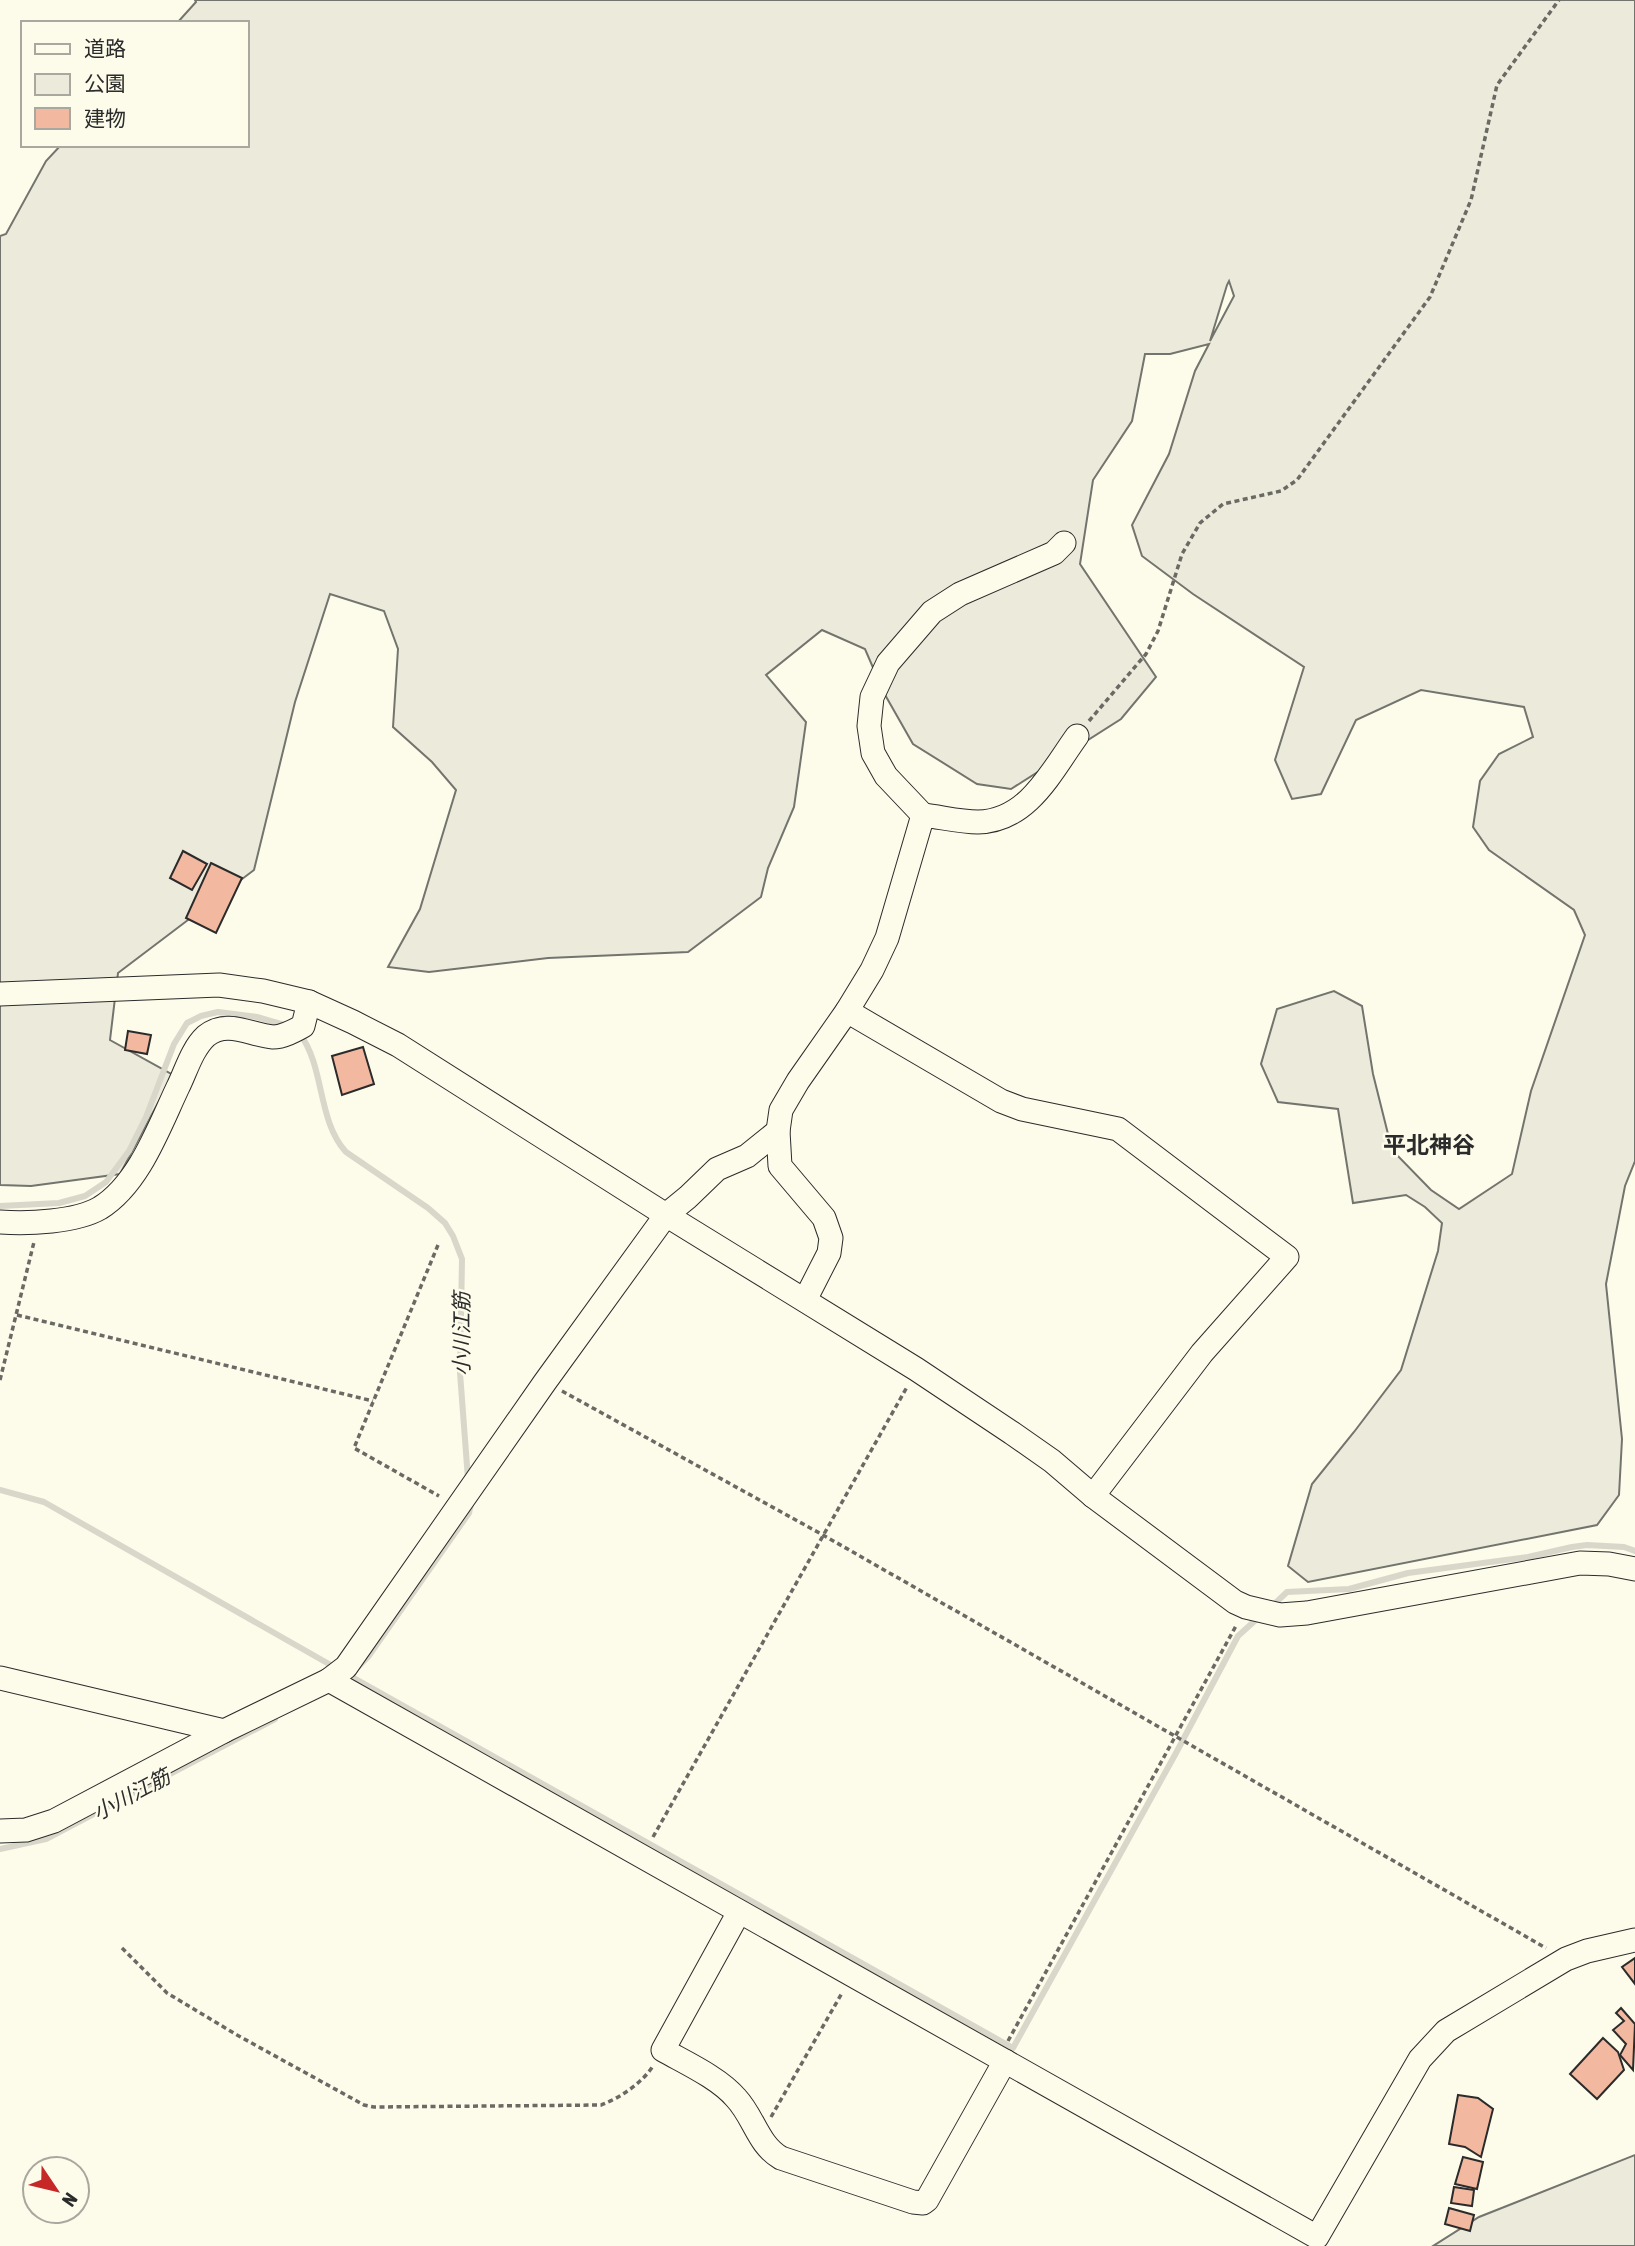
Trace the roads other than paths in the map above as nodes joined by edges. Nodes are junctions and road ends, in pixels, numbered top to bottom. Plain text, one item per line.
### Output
1 (1064, 543) dead end
2 (1077, 736) road end
3 (923, 815) junction
4 (0, 994) edge
5 (309, 1002) junction
6 (847, 1011) junction
7 (778, 1131) junction
8 (666, 1215) junction
9 (0, 1222) edge
10 (804, 1300) junction
11 (1093, 1496) junction
12 (1635, 1569) edge
13 (0, 1678) edge
14 (338, 1679) junction
15 (224, 1731) junction
16 (0, 1831) edge
17 (738, 1912) junction
18 (1635, 1940) edge
19 (1007, 2050) junction
20 (1315, 2242) edge

1 - 3 street
2 - 3 street
3 - 6 street
4 - 5 street
5 - 8 street
5 - 9 street
6 - 7 street
6 - 11 street
7 - 8 street
7 - 10 street
8 - 10 street
8 - 14 street
10 - 11 street
11 - 12 street
13 - 15 street
14 - 15 street
14 - 17 street
15 - 16 street
17 - 19 street
17 - 19 street
18 - 20 street
19 - 20 street

